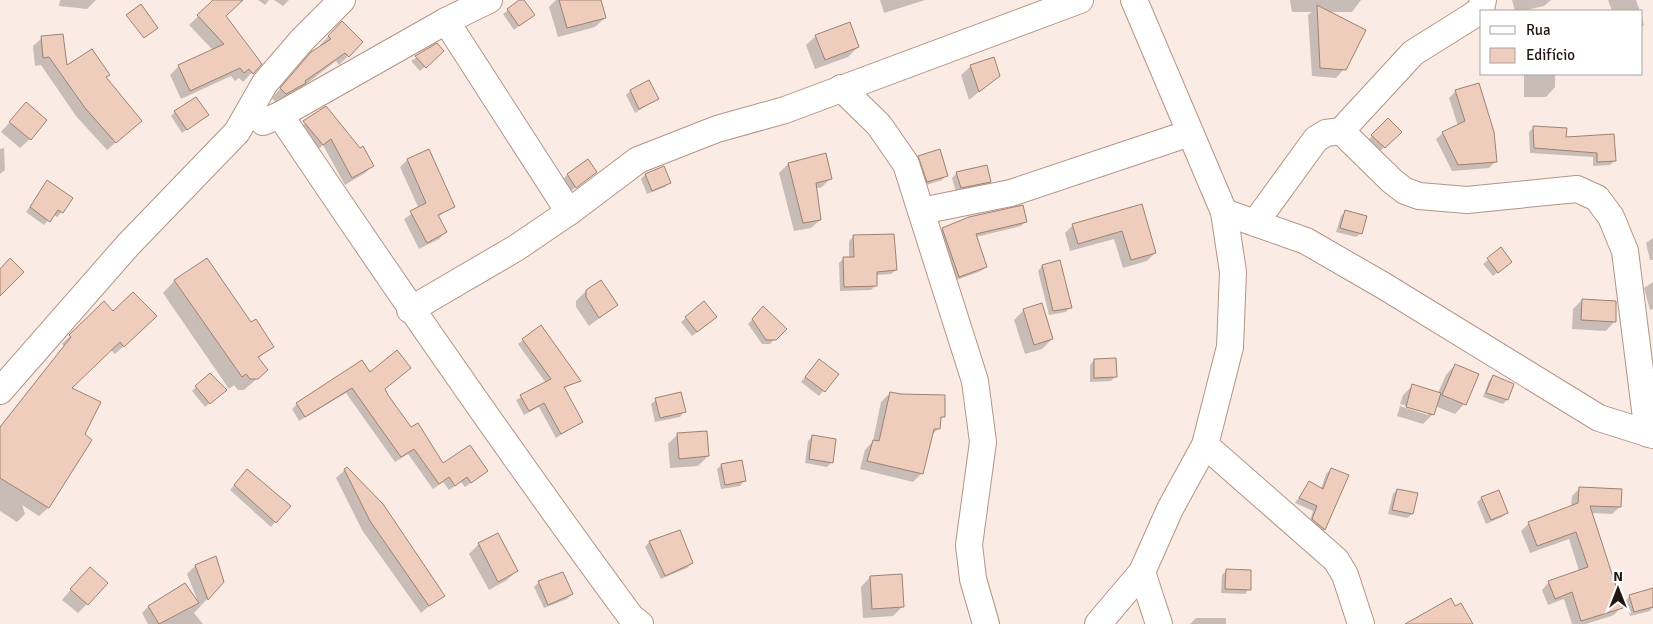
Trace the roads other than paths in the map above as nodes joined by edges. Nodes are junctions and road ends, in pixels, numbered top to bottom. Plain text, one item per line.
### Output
1 (342, 0) edge
2 (489, 0) edge
3 (1080, 0) edge
4 (1134, 0) edge
5 (1483, 0) edge
6 (446, 21) junction
7 (841, 88) junction
8 (280, 115) junction
9 (1342, 131) junction
10 (237, 132) junction
11 (1190, 133) junction
12 (921, 211) junction
13 (569, 212) junction
14 (1224, 212) junction
15 (1255, 223) junction
16 (410, 310) junction
17 (0, 390) edge
18 (1650, 435) edge
19 (1205, 445) junction
20 (1142, 572) junction
21 (640, 624) edge
22 (986, 624) edge
23 (1098, 624) edge
24 (1159, 624) edge
25 (1361, 624) edge

1 - 10 street
2 - 6 street
3 - 7 street
4 - 11 street
5 - 9 street
6 - 8 street
6 - 13 street
7 - 12 street
7 - 13 street
8 - 10 street
8 - 16 street
9 - 15 street
9 - 18 street
10 - 17 street
11 - 12 street
11 - 14 street
12 - 22 street
13 - 16 street
14 - 15 street
14 - 19 street
15 - 18 street
16 - 21 street
19 - 20 street
19 - 25 street
20 - 23 street
20 - 24 street

